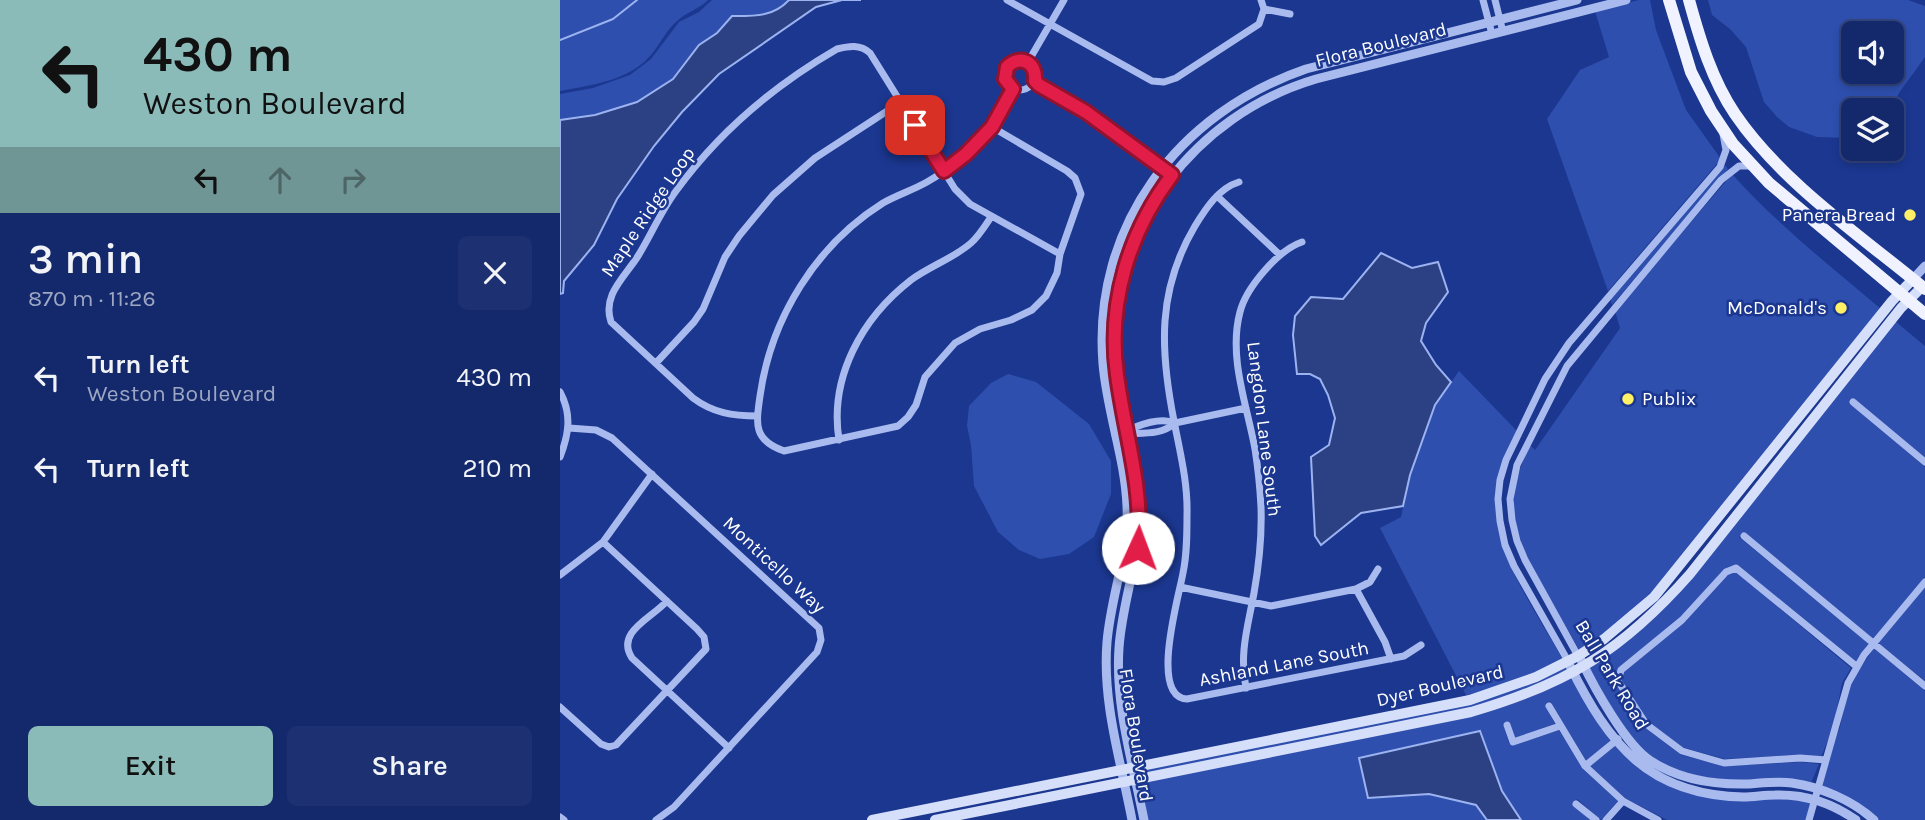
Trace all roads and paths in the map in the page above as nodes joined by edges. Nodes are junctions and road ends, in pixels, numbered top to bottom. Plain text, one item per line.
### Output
1 (1007, 0) edge
2 (1064, 0) edge
3 (1261, 0) edge
4 (1483, 0) edge
5 (1495, 0) edge
6 (1577, 0) edge
7 (1626, 0) edge
8 (1669, 0) edge
9 (1689, 0) edge
10 (1264, 9) junction
11 (1290, 15) dead end
12 (1500, 20) junction
13 (1489, 23) junction
14 (1050, 24) junction
15 (1503, 32) junction
16 (1492, 34) junction
17 (1357, 56) junction
18 (1028, 62) junction
19 (1361, 68) junction
20 (1035, 81) junction
21 (1013, 89) junction
22 (901, 102) junction
23 (1720, 126) junction
24 (992, 127) junction
25 (1752, 166) junction
26 (1160, 167) junction
27 (944, 171) junction
28 (1172, 175) junction
29 (1239, 181) dead end
30 (1217, 197) junction
31 (991, 217) junction
32 (1302, 242) dead end
33 (1060, 254) junction
34 (1280, 255) junction
35 (1925, 265) edge
36 (1921, 285) edge
37 (1904, 297) junction
38 (1925, 314) edge
39 (656, 363) junction
40 (1820, 391) junction
41 (560, 392) edge
42 (1853, 402) dead end
43 (1246, 408) junction
44 (757, 416) junction
45 (1174, 423) junction
46 (569, 428) junction
47 (1127, 432) junction
48 (1115, 435) junction
49 (839, 440) junction
50 (560, 457) edge
51 (1780, 461) junction
52 (1925, 462) edge
53 (1763, 463) junction
54 (652, 474) junction
55 (1498, 499) junction
56 (1510, 499) junction
57 (1744, 536) dead end
58 (603, 542) junction
59 (1705, 556) junction
60 (1378, 569) dead end
61 (560, 575) edge
62 (1536, 580) junction
63 (1925, 582) edge
64 (1525, 586) junction
65 (1180, 587) junction
66 (1356, 589) junction
67 (667, 601) junction
68 (1251, 604) junction
69 (1874, 644) junction
70 (1421, 645) dead end
71 (1573, 658) junction
72 (1391, 659) junction
73 (1856, 667) junction
74 (1579, 670) junction
75 (1925, 686) edge
76 (1246, 688) junction
77 (668, 691) junction
78 (1549, 706) dead end
79 (560, 708) edge
80 (1507, 725) dead end
81 (1560, 726) junction
82 (1620, 737) junction
83 (729, 748) junction
84 (1826, 760) junction
85 (1585, 766) junction
86 (1131, 772) junction
87 (1125, 782) junction
88 (1819, 788) junction
89 (1816, 800) junction
90 (1623, 801) junction
91 (1576, 804) dead end
92 (909, 816) edge
93 (656, 820) edge
94 (872, 820) edge
95 (935, 820) edge
96 (1132, 820) edge
97 (1144, 820) edge
98 (1595, 820) edge
99 (1606, 820) edge
100 (1658, 820) edge
101 (1809, 820) edge
102 (1856, 820) edge
103 (1874, 820) edge

1 - 14 street
2 - 14 street
3 - 10 street
4 - 13 street
5 - 12 street
6 - 12 street, Flora Boulevard
7 - 15 street, Flora Boulevard
8 - 23 main road
9 - 36 main road
10 - 11 street
10 - 14 street
12 - 13 street, Flora Boulevard
12 - 15 street
13 - 16 street
13 - 17 street, Flora Boulevard
14 - 18 street
15 - 16 street, Flora Boulevard
16 - 19 street, Flora Boulevard
17 - 19 street
17 - 26 street, Flora Boulevard
18 - 20 street
18 - 21 street
19 - 28 street, Flora Boulevard
20 - 21 street
20 - 26 street
21 - 24 street
22 - 27 street, Maple Ridge Loop
22 - 39 street
22 - 39 street, Maple Ridge Loop
23 - 25 main road
23 - 55 street, Ball Park Road
24 - 27 street
24 - 33 street
25 - 37 main road
25 - 56 street, Ball Park Road
26 - 28 street
26 - 48 street, Flora Boulevard
27 - 31 street, Maple Ridge Loop
27 - 44 street
28 - 47 street, Flora Boulevard
29 - 30 street, Ashland Lane South
30 - 34 street
30 - 45 street, Ashland Lane South
31 - 33 street, Maple Ridge Loop
31 - 49 street
32 - 34 street, Langdon Lane South
33 - 49 street
34 - 43 street, Langdon Lane South
35 - 36 street, Dyer Boulevard
36 - 37 main road, Dyer Boulevard
37 - 38 main road
37 - 40 main road, Dyer Boulevard
37 - 51 main road, Dyer Boulevard
39 - 44 street, Maple Ridge Loop
40 - 51 main road
40 - 53 main road, Dyer Boulevard
41 - 46 street
42 - 52 street
43 - 45 street
43 - 68 street, Langdon Lane South
44 - 49 street
45 - 47 street
45 - 65 street, Ashland Lane South
46 - 50 street
46 - 54 street, Monticello Way
47 - 48 street
47 - 86 street, Flora Boulevard
48 - 86 street, Flora Boulevard
51 - 59 main road, Dyer Boulevard
53 - 59 main road
53 - 71 main road, Dyer Boulevard
54 - 58 street
54 - 83 street, Monticello Way
55 - 56 street
55 - 64 street, Ball Park Road
56 - 62 street, Ball Park Road
57 - 69 street
58 - 61 street
58 - 67 street
59 - 74 main road, Dyer Boulevard
60 - 66 street
62 - 64 street
62 - 71 street, Ball Park Road
63 - 69 street
64 - 71 street, Ball Park Road
65 - 68 street
65 - 76 street, Ashland Lane South
66 - 68 street
66 - 72 street
67 - 77 street
67 - 77 street
68 - 76 street, Langdon Lane South
69 - 73 street
69 - 75 street
70 - 72 street, Ashland Lane South
71 - 74 street, Ball Park Road
71 - 86 main road, Dyer Boulevard
72 - 76 street, Ashland Lane South
73 - 84 street
73 - 84 street
74 - 82 street, Ball Park Road
74 - 86 main road, Dyer Boulevard
77 - 79 street
77 - 83 street
78 - 81 street
80 - 81 street
81 - 85 street
82 - 85 street
82 - 88 street, Ball Park Road
82 - 89 street, Ball Park Road
83 - 93 street, Monticello Way
84 - 88 street
85 - 90 street
86 - 87 main road, Dyer Boulevard
86 - 92 main road, Dyer Boulevard
86 - 97 street, Flora Boulevard
87 - 95 main road, Dyer Boulevard
87 - 96 street, Flora Boulevard
88 - 89 street
88 - 103 street, Ball Park Road
89 - 101 street
89 - 102 street, Ball Park Road
90 - 99 street
90 - 100 street
91 - 98 street
92 - 94 main road, Dyer Boulevard

